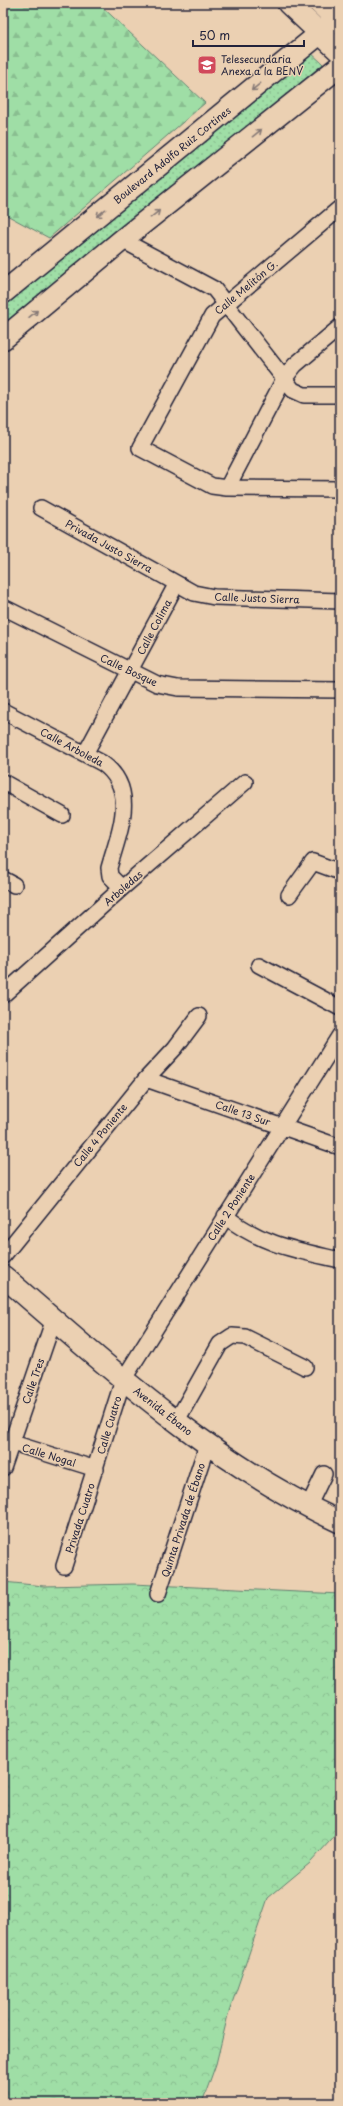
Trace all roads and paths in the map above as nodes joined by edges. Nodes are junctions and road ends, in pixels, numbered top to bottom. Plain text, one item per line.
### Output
1 (288, 3) edge
2 (319, 3) edge
3 (339, 20) edge
4 (320, 34) junction
5 (340, 52) edge
6 (340, 66) edge
7 (340, 208) edge
8 (122, 240) junction
9 (3, 293) edge
10 (226, 303) junction
11 (340, 327) edge
12 (3, 339) edge
13 (284, 379) junction
14 (340, 395) edge
15 (227, 488) junction
16 (340, 489) edge
17 (41, 508) dead end
18 (176, 584) junction
19 (340, 601) edge
20 (3, 612) edge
21 (130, 672) junction
22 (340, 690) edge
23 (3, 711) edge
24 (85, 754) junction
25 (3, 782) edge
26 (245, 782) dead end
27 (62, 814) dead end
28 (340, 872) edge
29 (122, 888) junction
30 (290, 895) dead end
31 (259, 965) dead end
32 (3, 995) edge
33 (340, 1008) edge
34 (199, 1016) dead end
35 (340, 1035) edge
36 (146, 1079) junction
37 (284, 1127) junction
38 (340, 1147) edge
39 (225, 1216) junction
40 (3, 1256) edge
41 (340, 1260) edge
42 (3, 1276) edge
43 (54, 1319) junction
44 (305, 1367) dead end
45 (123, 1380) junction
46 (176, 1422) junction
47 (7, 1442) edge
48 (207, 1445) junction
49 (3, 1468) edge
50 (96, 1469) junction
51 (324, 1474) dead end
52 (308, 1507) junction
53 (340, 1522) edge
54 (64, 1566) dead end
55 (158, 1594) dead end

1 - 4 main road
2 - 3 main road
3 - 4 main road, Boulevard Adolfo Ruiz Cortines
4 - 5 main road
4 -> 9 main road, Boulevard Adolfo Ruiz Cortines
8 -> 6 main road
7 - 10 street, Calle Melitón G.
8 - 10 street
12 -> 8 main road
10 - 13 street
10 - 15 street, Calle Melitón G.
11 - 13 street
13 - 14 street
13 - 15 street
15 - 16 street
17 - 18 street, Privada Justo Sierra
18 - 19 street, Calle Justo Sierra
18 - 21 street, Calle Colima
20 - 21 street, Calle Bosque
21 - 22 street, Calle Bosque
21 - 24 street, Calle Colima
23 - 24 street, Calle Arboleda
24 - 29 street, Calle Arboleda
25 - 27 street
26 - 29 street, Arboledas
28 - 30 street
29 - 32 street, Arboledas
31 - 33 street
34 - 36 street, Calle 4 Poniente
35 - 37 street, Calle 2 Poniente
36 - 37 street, Calle 13 Sur
36 - 40 street, Calle 4 Poniente
37 - 38 street, Calle 13 Sur
37 - 39 street, Calle 2 Poniente
39 - 41 street
39 - 45 street, Calle 2 Poniente
42 - 43 main road, Avenida Ébano
43 - 45 main road, Avenida Ébano
43 - 47 street, Calle Tres
44 - 46 street
45 - 46 main road, Avenida Ébano
45 - 50 street, Calle Cuatro
46 - 48 main road, Avenida Ébano
47 - 49 street, Calle Tres
47 - 50 street, Calle Nogal
48 - 52 main road, Avenida Ébano
48 - 55 street, Quinta Privada de Ébano
50 - 54 street, Privada Cuatro
51 - 52 street
52 - 53 main road, Avenida Ébano

